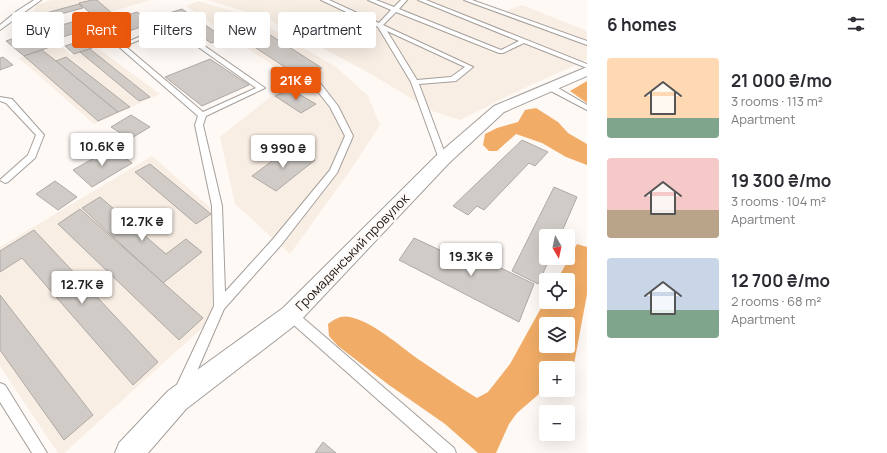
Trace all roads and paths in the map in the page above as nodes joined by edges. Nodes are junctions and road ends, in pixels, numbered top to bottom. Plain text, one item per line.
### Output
1 (38, 0) edge
2 (324, 0) edge
3 (371, 0) edge
4 (404, 0) edge
5 (421, 0) edge
6 (467, 0) edge
7 (395, 10) junction
8 (380, 25) junction
9 (0, 28) edge
10 (524, 41) junction
11 (587, 43) edge
12 (587, 66) edge
13 (587, 71) edge
14 (314, 81) dead end
15 (415, 82) junction
16 (550, 87) junction
17 (0, 100) edge
18 (587, 108) edge
19 (202, 115) junction
20 (443, 159) junction
21 (5, 180) dead end
22 (220, 306) junction
23 (292, 314) junction
24 (0, 390) edge
25 (177, 400) junction
26 (40, 453) edge
27 (129, 453) edge
28 (449, 453) edge

1 - 9 lane
2 - 8 lane
3 - 7 lane
4 - 7 lane
5 - 10 lane
6 - 11 lane
7 - 8 lane
7 - 10 lane
8 - 15 lane
8 - 15 lane
10 - 12 lane
13 - 16 street, Громадянський провулок
14 - 22 lane
15 - 20 lane
16 - 18 lane
16 - 20 street, Громадянський провулок
17 - 21 lane
19 - 19 lane
19 - 22 lane
20 - 23 street, Громадянський провулок
22 - 25 lane
23 - 25 street, Громадянський провулок
23 - 28 lane
24 - 26 lane
25 - 27 street, Громадянський провулок

